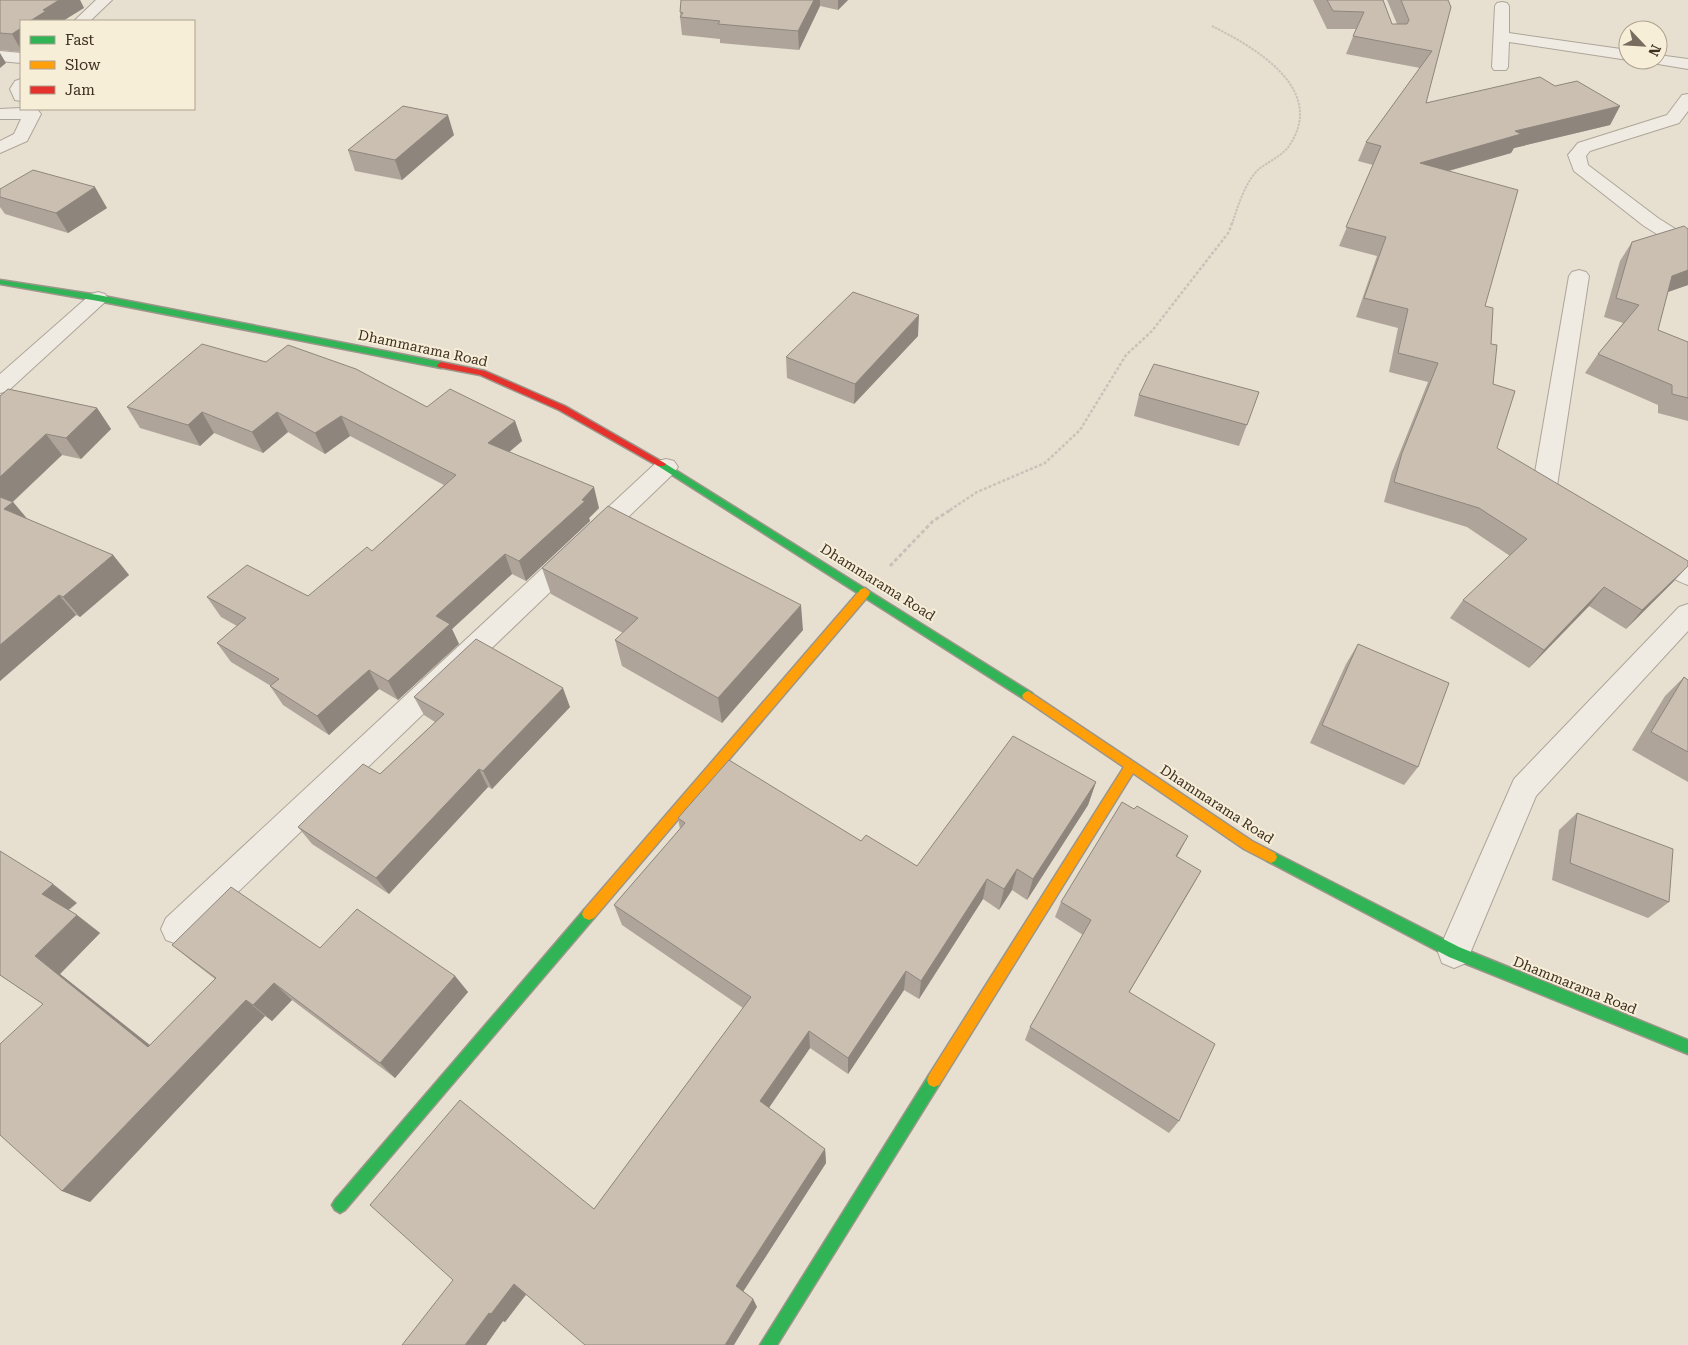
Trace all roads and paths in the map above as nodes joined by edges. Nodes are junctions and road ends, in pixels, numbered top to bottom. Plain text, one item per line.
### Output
1 (105, 0) edge
2 (1502, 6) dead end
3 (82, 20) edge
4 (1212, 26) dead end
5 (1500, 36) junction
6 (1618, 54) edge
7 (0, 56) edge
8 (20, 58) edge
9 (1668, 61) edge
10 (1688, 64) edge
11 (1500, 67) dead end
12 (1688, 99) edge
13 (30, 111) edge
14 (0, 114) edge
15 (0, 148) edge
16 (1688, 246) edge
17 (1579, 276) dead end
18 (0, 282) edge
19 (98, 298) junction
20 (0, 386) edge
21 (666, 467) junction
22 (1578, 510) edge
23 (1629, 540) edge
24 (1688, 574) edge
25 (865, 592) junction
26 (1688, 614) edge
27 (1131, 766) junction
28 (177, 929) dead end
29 (1454, 952) junction
30 (1688, 1047) edge
31 (340, 1205) dead end
32 (768, 1345) edge

1 - 3 street
2 - 5 street
4 - 25 path
5 - 6 street
5 - 11 street
7 - 8 street
9 - 10 street
12 - 16 street
13 - 14 street
13 - 15 street
17 - 22 street
18 - 19 street, Dhammarama Road
19 - 20 street
19 - 21 street, Dhammarama Road
21 - 25 street, Dhammarama Road
21 - 28 street
23 - 24 street
25 - 27 street, Dhammarama Road
25 - 31 street
26 - 29 street
27 - 29 street, Dhammarama Road
27 - 32 street
29 - 30 street, Dhammarama Road

